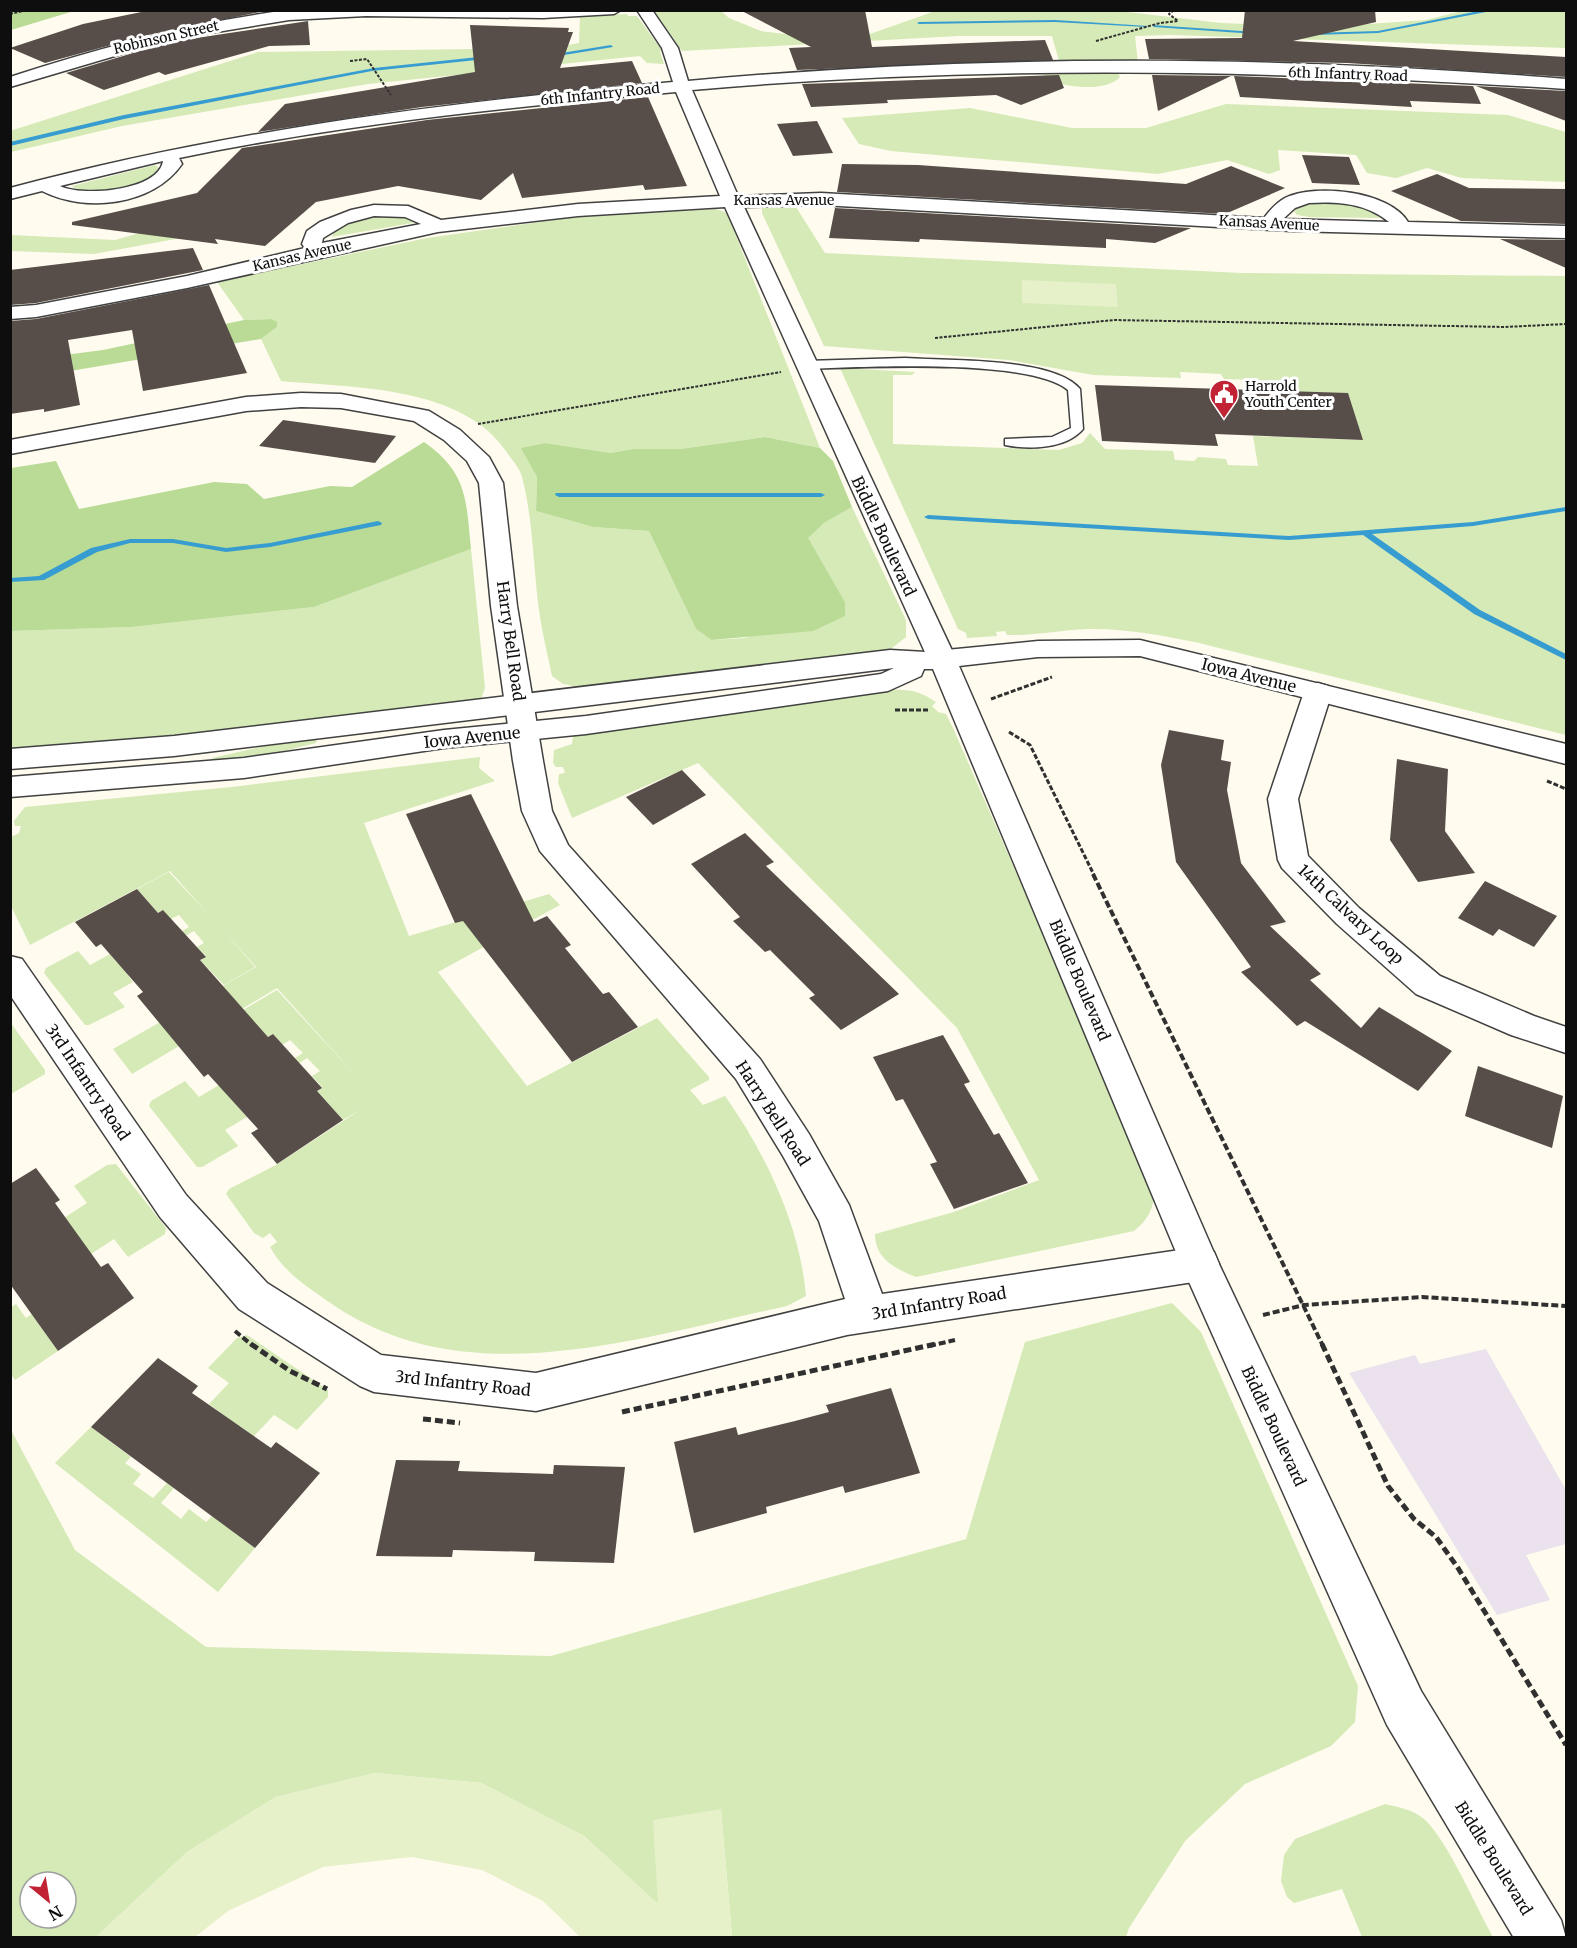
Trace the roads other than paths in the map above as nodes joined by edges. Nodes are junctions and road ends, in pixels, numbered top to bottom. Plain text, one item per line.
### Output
1 (614, 10) edge
2 (644, 10) edge
3 (1035, 68) junction
4 (1137, 68) junction
5 (10, 82) edge
6 (1050, 84) dead end
7 (1125, 84) dead end
8 (682, 86) junction
9 (1564, 86) edge
10 (169, 155) junction
11 (44, 184) junction
12 (10, 194) edge
13 (732, 200) junction
14 (1270, 224) junction
15 (438, 226) junction
16 (1402, 229) junction
17 (1566, 232) edge
18 (319, 251) junction
19 (10, 313) edge
20 (806, 365) junction
21 (1009, 442) dead end
22 (10, 447) edge
23 (934, 660) junction
24 (1318, 692) junction
25 (520, 703) junction
26 (524, 731) junction
27 (1566, 754) edge
28 (10, 759) edge
29 (10, 787) edge
30 (10, 968) edge
31 (1566, 1040) edge
32 (1200, 1264) junction
33 (870, 1314) junction
34 (1543, 1938) edge

1 - 5 street, Robinson Street
2 - 8 street, Biddle Boulevard
3 - 4 street, 6th Infantry Road
3 - 6 street
3 - 8 street, 6th Infantry Road
4 - 7 street
4 - 9 street, 6th Infantry Road
8 - 10 street, 6th Infantry Road
8 - 13 street, Biddle Boulevard
10 - 11 street, 6th Infantry Road
10 - 11 street
11 - 12 street, 6th Infantry Road
13 - 14 street, Kansas Avenue
13 - 15 street, Kansas Avenue
13 - 20 street, Biddle Boulevard
14 - 16 street, Kansas Avenue
14 - 16 street
15 - 18 street, Kansas Avenue
15 - 18 street
16 - 17 street, Kansas Avenue
18 - 19 street, Kansas Avenue
20 - 21 lane
20 - 23 street, Biddle Boulevard
22 - 25 street, Harry Bell Road
23 - 24 street, Iowa Avenue
23 - 25 street, Iowa Avenue
23 - 26 street, Iowa Avenue
23 - 32 street, Biddle Boulevard
24 - 27 street, Iowa Avenue
24 - 31 street, 14th Calvary Loop
25 - 26 street, Harry Bell Road
25 - 28 street, Iowa Avenue
26 - 29 street, Iowa Avenue
26 - 33 street, Harry Bell Road
30 - 33 street, 3rd Infantry Road
32 - 33 street, 3rd Infantry Road
32 - 34 street, Biddle Boulevard

